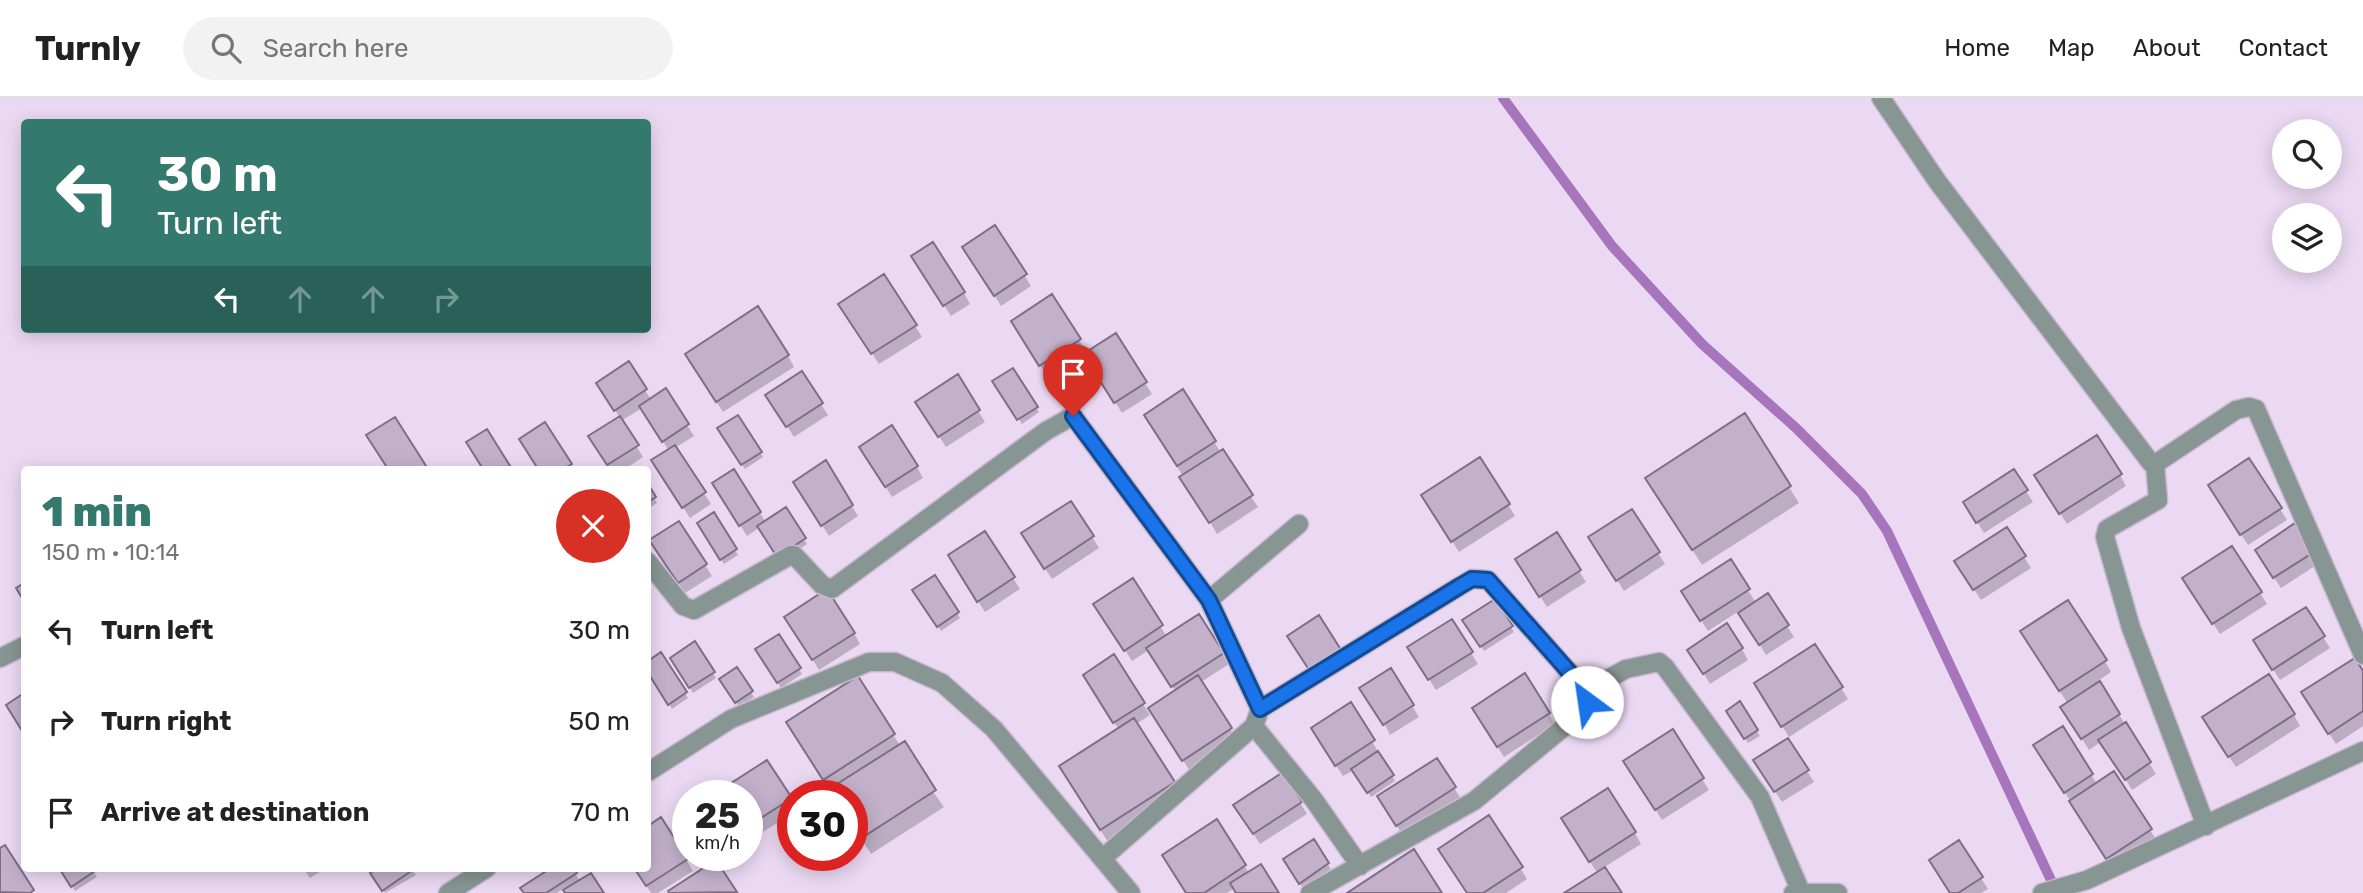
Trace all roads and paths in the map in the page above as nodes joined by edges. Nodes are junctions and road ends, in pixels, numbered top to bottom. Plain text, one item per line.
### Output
1 (1881, 98) edge
2 (2155, 464) junction
3 (1299, 524) dead end
4 (651, 566) edge
5 (1209, 600) junction
6 (21, 648) edge
7 (2363, 655) edge
8 (0, 658) edge
9 (1586, 691) junction
10 (1257, 718) junction
11 (2363, 751) edge
12 (651, 770) edge
13 (2206, 827) junction
14 (1104, 857) junction
15 (1360, 866) junction
16 (476, 872) edge
17 (1797, 892) edge
18 (448, 893) edge
19 (1131, 893) edge
20 (1310, 893) edge
21 (1838, 893) edge
22 (2042, 893) edge

1 - 2 street
2 - 7 street
2 - 13 street
3 - 5 street
4 - 5 street
5 - 10 street
6 - 8 street
9 - 10 street
9 - 15 street
9 - 17 street
10 - 14 street
10 - 15 street
11 - 13 street
12 - 14 street
13 - 22 street
14 - 19 street
15 - 20 street
16 - 18 street
17 - 21 street

